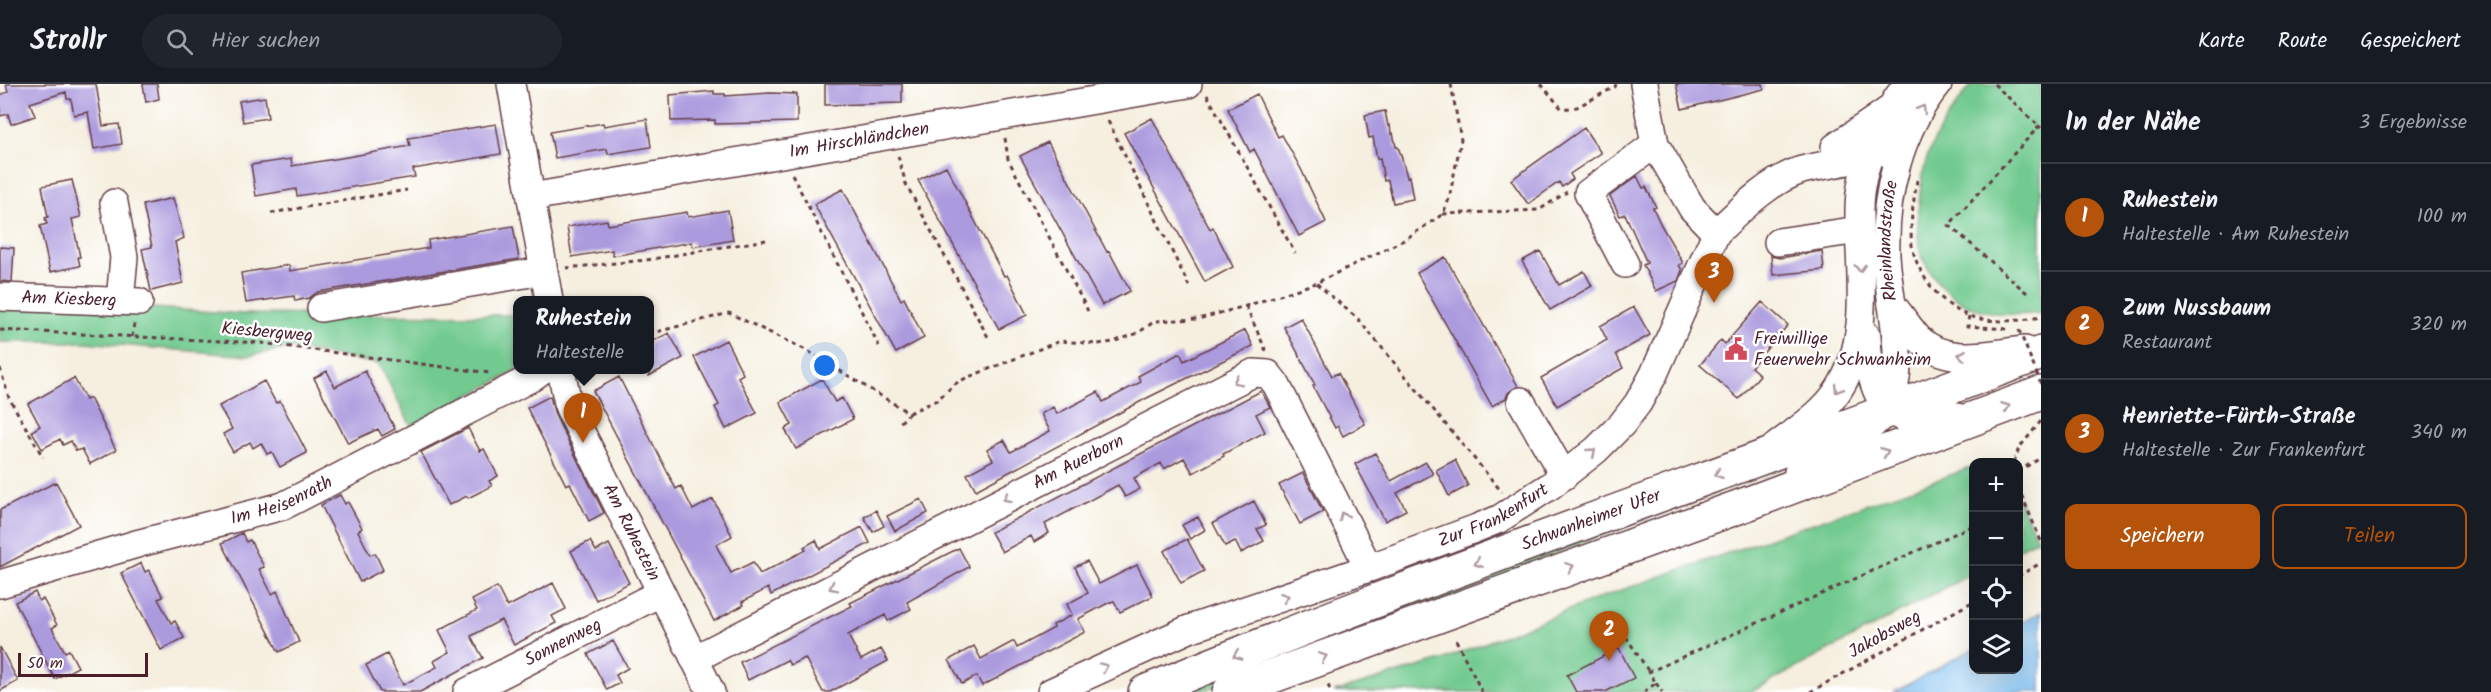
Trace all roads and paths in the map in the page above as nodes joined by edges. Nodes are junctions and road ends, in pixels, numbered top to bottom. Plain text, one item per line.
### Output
1 (511, 84) edge
2 (1451, 84) edge
3 (1541, 84) edge
4 (1616, 84) edge
5 (1644, 84) edge
6 (1907, 84) edge
7 (1938, 84) edge
8 (1994, 84) edge
9 (1152, 87) edge
10 (1197, 89) edge
11 (1097, 99) junction
12 (1891, 108) junction
13 (1001, 115) junction
14 (2040, 126) edge
15 (892, 134) junction
16 (1907, 135) junction
17 (1655, 144) junction
18 (785, 152) junction
19 (1872, 153) junction
20 (1819, 161) junction
21 (1917, 178) dead end
22 (1891, 189) junction
23 (407, 190) dead end
24 (1588, 193) junction
25 (531, 196) junction
26 (114, 203) dead end
27 (271, 213) dead end
28 (1443, 214) junction
29 (1859, 219) junction
30 (1716, 234) junction
31 (766, 240) dead end
32 (1778, 242) dead end
33 (1295, 254) dead end
34 (1625, 264) dead end
35 (543, 271) junction
36 (1316, 283) junction
37 (1189, 286) dead end
38 (2027, 294) dead end
39 (548, 296) edge
40 (0, 297) edge
41 (1890, 302) junction
42 (1246, 306) junction
43 (321, 308) dead end
44 (1088, 311) dead end
45 (1862, 314) junction
46 (1969, 316) junction
47 (2041, 317) edge
48 (0, 330) edge
49 (654, 333) edge
50 (988, 337) dead end
51 (879, 346) dead end
52 (2041, 351) edge
53 (0, 368) edge
54 (495, 374) dead end
55 (536, 374) edge
56 (562, 374) edge
57 (1268, 374) junction
58 (2041, 384) edge
59 (2041, 393) edge
60 (1521, 401) dead end
61 (1888, 410) junction
62 (909, 412) junction
63 (1972, 420) junction
64 (2041, 421) edge
65 (898, 425) dead end
66 (43, 457) dead end
67 (2015, 458) edge
68 (2041, 458) edge
69 (1760, 459) junction
70 (2023, 469) edge
71 (1564, 476) junction
72 (2023, 499) edge
73 (1752, 502) junction
74 (2024, 502) joint
75 (1516, 508) junction
76 (1969, 527) edge
77 (2041, 541) edge
78 (2041, 563) edge
79 (1369, 568) junction
80 (2023, 574) edge
81 (0, 584) edge
82 (660, 593) junction
83 (1969, 604) edge
84 (1621, 628) dead end
85 (1456, 640) dead end
86 (694, 659) junction
87 (1649, 672) junction
88 (1656, 683) junction
89 (1328, 685) dead end
90 (467, 692) edge
91 (711, 692) edge
92 (1051, 692) edge
93 (1145, 692) edge
94 (1229, 692) edge
95 (1331, 692) edge
96 (1482, 692) edge
97 (1644, 692) edge
98 (1662, 692) edge
99 (1810, 692) edge

1 - 25 street
2 - 28 path
3 - 4 path
5 - 17 street
6 - 12 street, Rheinlandstraße
16 -> 7 street, Rheinlandstraße
8 - 14 path
9 - 10 street, Im Hirschländchen
9 - 11 street, Im Hirschländchen
10 - 33 path
11 - 13 street, Im Hirschländchen
11 - 37 path
12 - 19 street, Rheinlandstraße
12 - 20 street, Zur Frankenfurt
13 - 15 street, Im Hirschländchen
13 - 44 path
14 - 38 path
15 - 18 street, Im Hirschländchen
15 - 50 path
16 - 19 street, Zur Frankenfurt
16 - 22 street, Rheinlandstraße
17 - 24 street
17 - 30 street
18 - 25 street, Im Hirschländchen
18 - 51 path
19 - 20 street, Zur Frankenfurt
19 - 22 street
19 - 29 street, Rheinlandstraße
20 - 29 street
20 - 30 street, Zur Frankenfurt
21 - 46 path
22 - 41 street, Rheinlandstraße
23 - 27 path
24 - 28 path
24 - 34 street
25 - 35 street
26 - 40 street, Am Kiesberg
28 - 36 path
29 - 32 street
29 -> 45 street, Rheinlandstraße
71 -> 30 street, Zur Frankenfurt
31 - 35 path
35 - 39 street
35 - 43 street
36 - 42 path
36 - 75 path
52 -> 41 street
41 - 61 street, Rheinlandstraße
42 - 57 path
42 - 62 path
45 - 61 street, Rheinlandstraße
45 -> 69 street, Rheinlandstraße
46 - 47 path
46 - 58 path, bridge
48 - 54 path, Kiesbergweg
49 - 62 path
52 - 61 main road, Schwanheimer Ufer
53 - 66 path
55 - 81 street, Im Heisenrath
56 - 82 street, Am Ruhestein
79 -> 57 street
57 -> 86 street, Am Auerborn
63 -> 59 main road, Schwanheimer Ufer
60 - 71 street
61 - 63 street
61 - 69 main road, Schwanheimer Ufer
61 - 73 street
62 - 65 path
73 -> 63 main road, Schwanheimer Ufer
64 - 67 path
68 - 70 path
69 -> 93 main road, Schwanheimer Ufer
71 - 75 street, Zur Frankenfurt
72 - 74 path
94 -> 73 main road, Schwanheimer Ufer
74 - 77 path
75 - 79 street, Zur Frankenfurt
76 - 87 path
78 - 80 path
92 -> 79 street, Zur Frankenfurt
82 - 86 street, Am Ruhestein
82 - 90 street, Sonnenweg
83 - 99 path, Jakobsweg
84 - 87 path
85 - 96 path
86 - 91 street, Am Ruhestein
87 - 88 path
88 - 97 path
88 - 98 path
89 - 95 path

